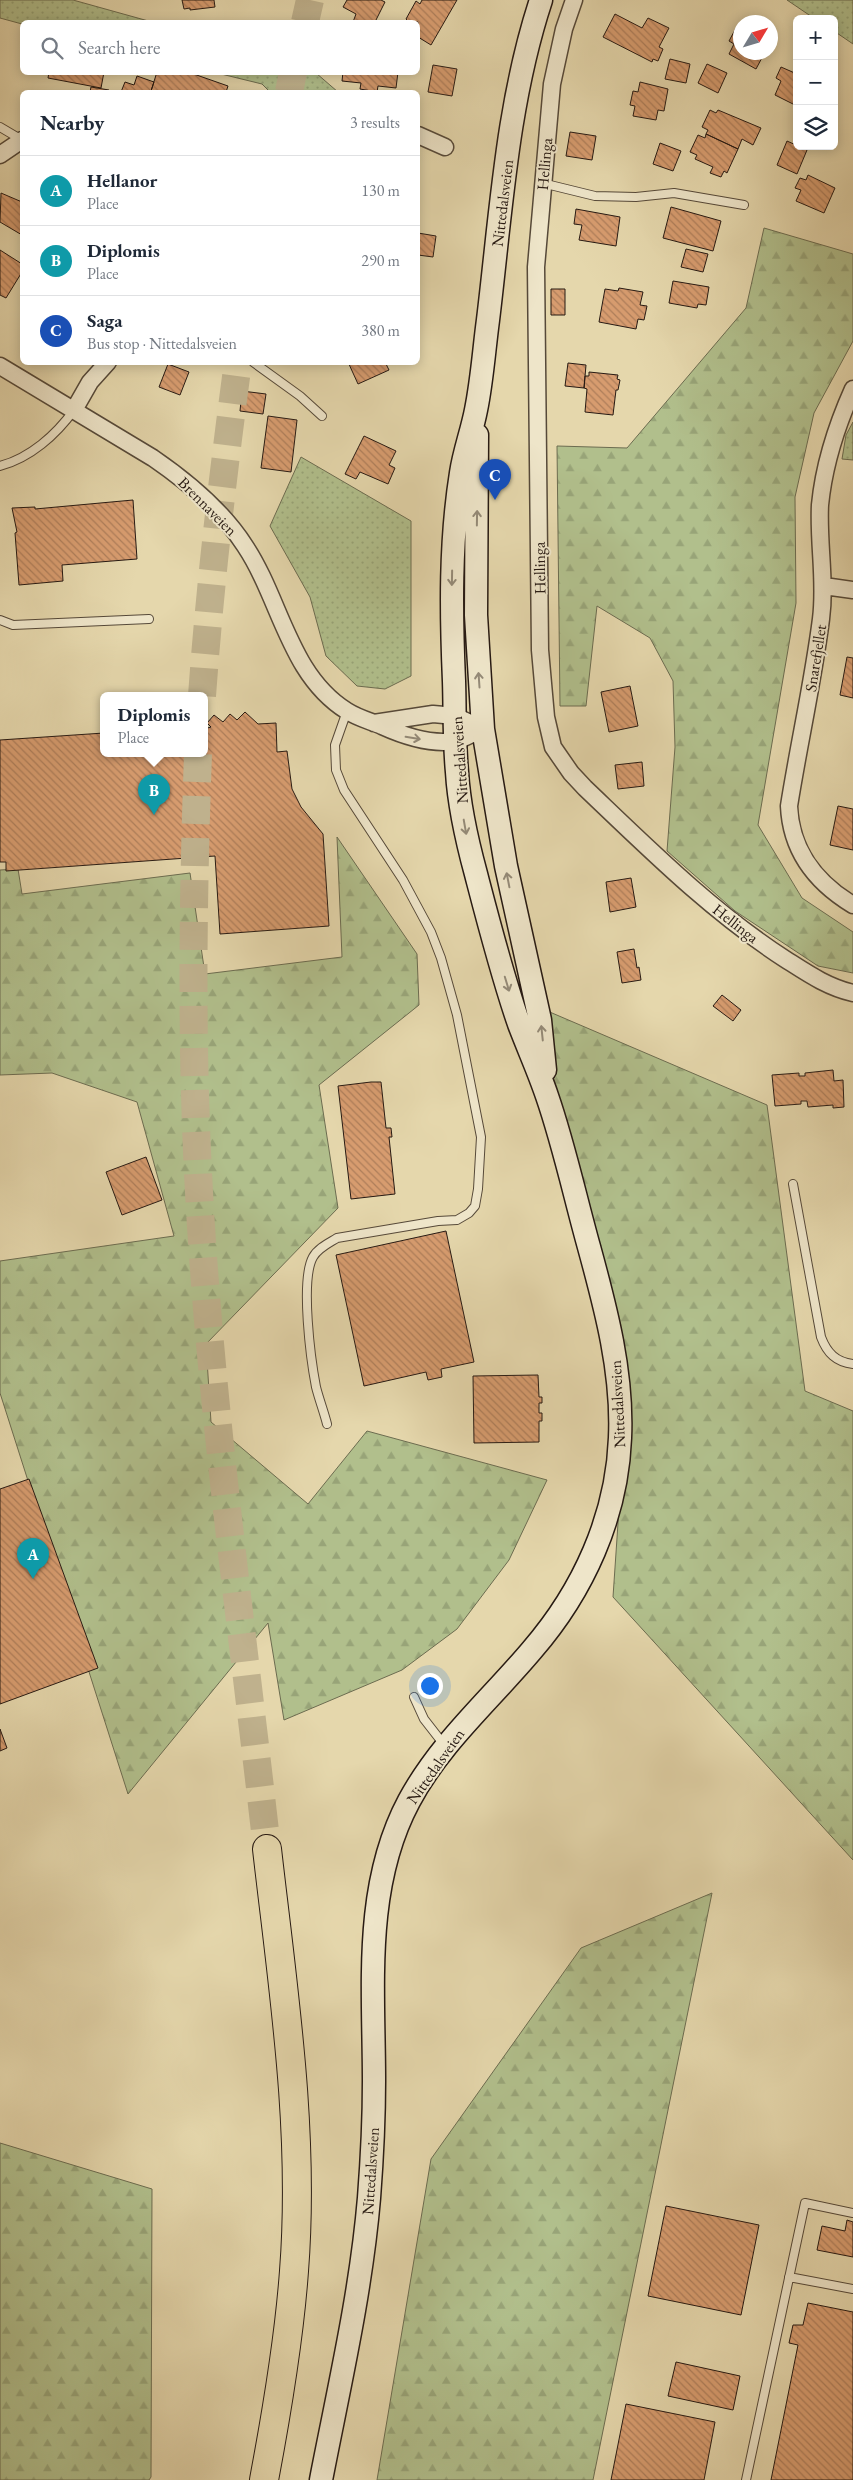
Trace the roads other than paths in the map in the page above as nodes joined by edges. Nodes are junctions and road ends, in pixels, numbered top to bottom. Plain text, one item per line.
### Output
1 (541, 0) edge
2 (574, 0) edge
3 (0, 127) edge
4 (420, 136) edge
5 (20, 139) edge
6 (20, 141) edge
7 (445, 147) dead end
8 (0, 155) edge
9 (542, 183) junction
10 (744, 205) dead end
11 (105, 365) edge
12 (257, 365) edge
13 (0, 366) edge
14 (853, 389) edge
15 (74, 410) junction
16 (477, 410) junction
17 (322, 416) dead end
18 (0, 466) edge
19 (824, 586) junction
20 (853, 590) edge
21 (149, 619) dead end
22 (0, 620) edge
23 (348, 712) junction
24 (454, 716) junction
25 (374, 723) junction
26 (483, 729) junction
27 (455, 741) junction
28 (853, 905) edge
29 (853, 993) edge
30 (549, 1099) junction
31 (793, 1184) dead end
32 (853, 1364) edge
33 (327, 1424) dead end
34 (414, 1697) dead end
35 (445, 1747) junction
36 (267, 1849) tunnel mouth
37 (853, 2213) edge
38 (789, 2276) junction
39 (853, 2289) edge
40 (264, 2480) edge
41 (321, 2480) edge
42 (746, 2480) edge

1 - 16 main road, Nittedalsveien
2 - 9 street, Hellinga
3 - 5 lane
4 - 7 street
6 - 8 street
9 - 10 lane
9 - 29 street, Hellinga
11 - 15 street
12 - 17 lane
13 - 15 street, Brennaveien
14 - 19 street, Snarefjellet
15 - 18 lane
15 - 23 street, Brennaveien
16 -> 24 main road, Nittedalsveien
26 -> 16 main road, Nittedalsveien
19 - 20 street
19 - 28 street, Snarefjellet
21 - 22 lane
23 - 25 street, Brennaveien
23 - 33 lane
24 - 25 street
24 - 26 street
24 - 27 main road, Nittedalsveien
25 -> 27 street, Brennaveien
26 - 27 street, Brennaveien
30 -> 26 main road, Nittedalsveien
27 -> 30 main road, Nittedalsveien
30 - 35 main road, Nittedalsveien
31 - 32 lane
34 - 35 lane
35 - 41 main road, Nittedalsveien
36 - 40 highway
37 - 38 lane
38 - 39 lane
38 - 42 lane

